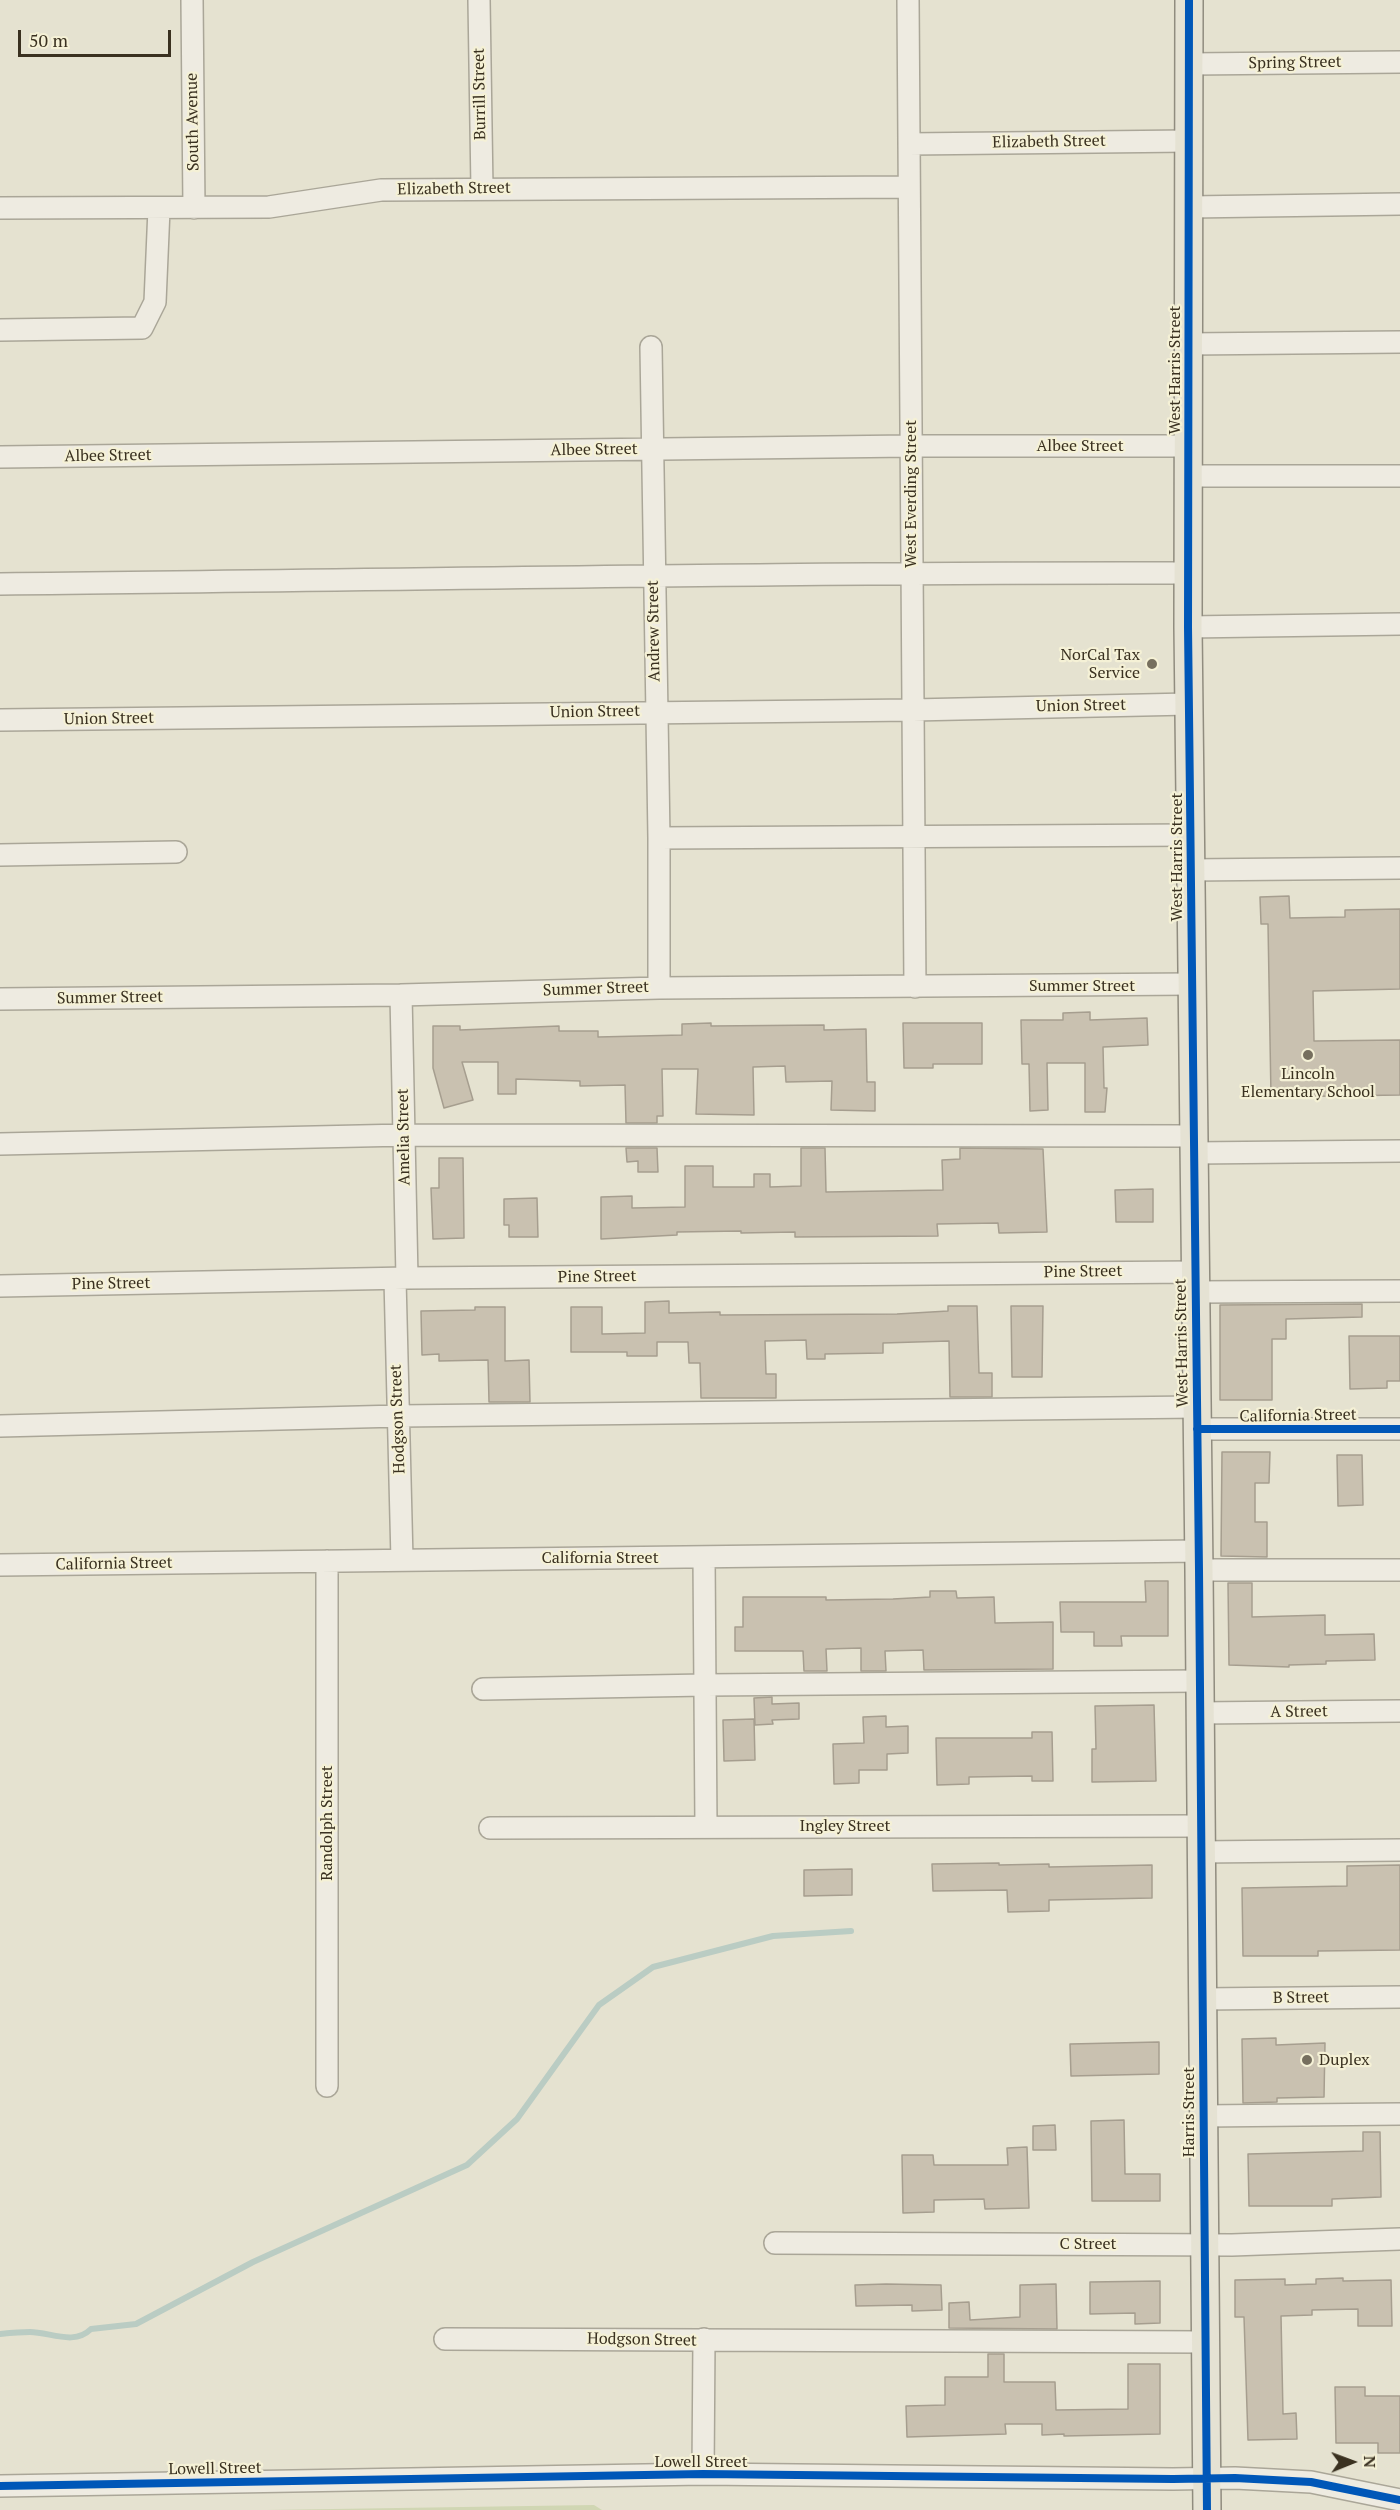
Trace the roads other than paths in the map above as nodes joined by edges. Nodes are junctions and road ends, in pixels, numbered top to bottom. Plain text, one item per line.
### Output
1 (192, 0) edge
2 (478, 0) edge
3 (908, 0) edge
4 (1190, 0) edge
5 (1400, 62) edge
6 (1190, 64) junction
7 (1189, 141) junction
8 (909, 144) junction
9 (909, 187) junction
10 (482, 189) junction
11 (1400, 204) edge
12 (1190, 207) junction
13 (0, 208) edge
14 (194, 208) junction
15 (159, 209) junction
16 (0, 330) edge
17 (1400, 342) edge
18 (1188, 344) junction
19 (651, 347) dead end
20 (910, 446) junction
21 (1188, 446) junction
22 (651, 450) junction
23 (0, 457) edge
24 (1188, 476) junction
25 (1400, 476) edge
26 (911, 572) junction
27 (1188, 573) junction
28 (654, 578) junction
29 (0, 584) edge
30 (1400, 624) edge
31 (1188, 627) junction
32 (1190, 704) junction
33 (913, 710) junction
34 (656, 712) junction
35 (0, 720) edge
36 (1191, 835) junction
37 (914, 837) junction
38 (659, 838) junction
39 (176, 852) dead end
40 (0, 855) edge
41 (1400, 868) edge
42 (1190, 870) junction
43 (1192, 984) junction
44 (915, 987) junction
45 (659, 988) junction
46 (401, 995) junction
47 (0, 999) edge
48 (405, 1135) junction
49 (0, 1144) edge
50 (1193, 1144) junction
51 (1400, 1151) edge
52 (401, 1279) junction
53 (1195, 1282) junction
54 (0, 1286) edge
55 (1400, 1291) edge
56 (399, 1416) junction
57 (1197, 1418) junction
58 (0, 1426) edge
59 (1400, 1429) edge
60 (704, 1557) junction
61 (402, 1560) junction
62 (1199, 1560) junction
63 (327, 1561) junction
64 (0, 1565) edge
65 (1400, 1570) edge
66 (1199, 1682) junction
67 (705, 1685) junction
68 (483, 1689) dead end
69 (1400, 1711) edge
70 (1199, 1713) junction
71 (706, 1827) junction
72 (490, 1828) dead end
73 (1200, 1839) junction
74 (1400, 1850) edge
75 (1400, 1997) edge
76 (1202, 1999) junction
77 (327, 2086) dead end
78 (1400, 2114) edge
79 (1203, 2116) junction
80 (1400, 2240) edge
81 (775, 2243) dead end
82 (1204, 2245) junction
83 (445, 2339) dead end
84 (704, 2339) junction
85 (1205, 2342) junction
86 (704, 2474) junction
87 (1206, 2479) junction
88 (0, 2487) edge
89 (1400, 2500) edge
90 (1207, 2510) edge

1 - 14 street, South Avenue
2 - 10 street, Burrill Street
3 - 8 street, West Everding Street
4 - 6 main road, West Harris Street
5 - 6 street, Spring Street
6 - 7 main road, West Harris Street
7 - 8 street, Elizabeth Street
7 - 12 main road, West Harris Street
8 - 9 street, West Everding Street
9 - 10 street, Elizabeth Street
9 - 20 street, West Everding Street
10 - 14 street, Elizabeth Street
11 - 12 street
12 - 18 main road, West Harris Street
13 - 15 street, Elizabeth Street
14 - 15 street, Elizabeth Street
15 - 16 street
17 - 18 street
18 - 21 main road, West Harris Street
19 - 22 street, Andrew Street
20 - 21 street, Albee Street
20 - 22 street, Albee Street
20 - 26 street, West Everding Street
21 - 24 main road, West Harris Street
22 - 23 street, Albee Street
22 - 28 street, Andrew Street
24 - 25 street
24 - 27 main road, West Harris Street
26 - 27 street
26 - 28 street
26 - 33 street, West Everding Street
27 - 31 main road, West Harris Street
28 - 29 street
28 - 34 street, Andrew Street
30 - 31 street
31 - 32 main road, West Harris Street
32 - 33 street, Union Street
32 - 36 main road, West Harris Street
33 - 34 street, Union Street
33 - 37 street, West Everding Street
34 - 35 street, Union Street
34 - 38 street, Andrew Street
36 - 37 street
36 - 42 main road, West Harris Street
37 - 38 street
37 - 44 street, West Everding Street
38 - 45 street, Andrew Street
39 - 40 street
41 - 42 street
42 - 43 main road, West Harris Street
43 - 44 street, Summer Street
43 - 50 main road, West Harris Street
44 - 45 street, Summer Street
45 - 46 street, Summer Street
46 - 47 street, Summer Street
46 - 48 street, Amelia Street
48 - 49 street
48 - 50 street
48 - 52 street, Amelia Street
50 - 51 street
50 - 53 main road, West Harris Street
52 - 53 street, Pine Street
52 - 54 street, Pine Street
52 - 56 street, Hodgson Street
53 - 55 street, Pine Street
53 - 57 main road, West Harris Street
56 - 57 street, California Street
56 - 58 street, California Street
56 - 61 street, Hodgson Street
57 - 59 street, California Street
57 - 62 main road, West Harris Street
60 - 61 street, California Street
60 - 62 street, California Street
60 - 67 street
61 - 63 street, California Street
62 - 65 street, California Street
62 - 66 main road, West Harris Street
63 - 64 street, California Street
63 - 77 street, Randolph Street
66 - 67 street
66 - 70 main road, West Harris Street
67 - 68 street
67 - 71 street
69 - 70 street, A Street
70 - 73 main road, Harris Street
71 - 72 street, Ingley Street
71 - 73 street, Ingley Street
73 - 74 street, Ingley Street
73 - 76 main road, Harris Street
75 - 76 street, B Street
76 - 79 main road, Harris Street
78 - 79 street
79 - 82 main road, Harris Street
80 - 82 street, C Street
81 - 82 street, C Street
82 - 85 main road, Harris Street
83 - 84 street, Hodgson Street
84 - 85 street
84 - 86 street, Hodgson Street
85 - 87 main road, Harris Street
86 - 87 street, Lowell Street
86 - 88 street, Lowell Street
87 - 89 street, Lowell Street
87 - 90 main road, Harris Street

